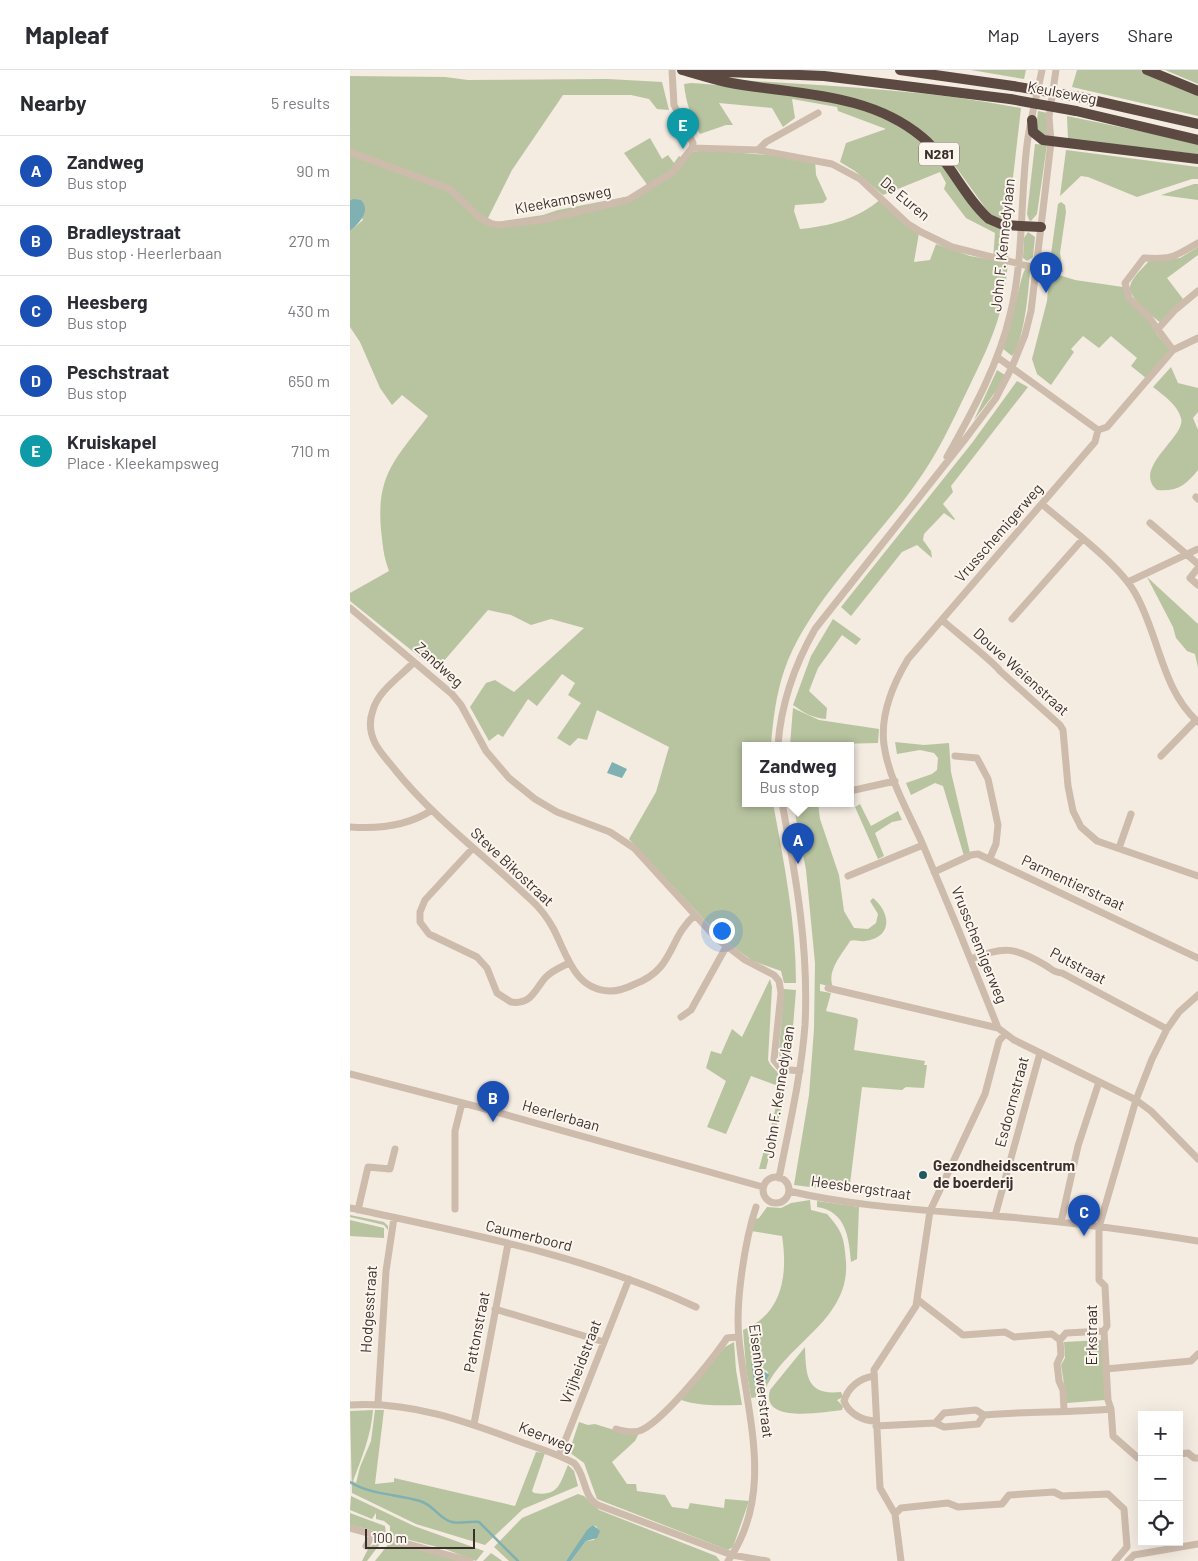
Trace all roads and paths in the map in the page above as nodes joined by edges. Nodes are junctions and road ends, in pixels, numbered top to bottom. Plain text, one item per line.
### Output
1 (672, 70) edge
2 (678, 70) edge
3 (682, 70) edge
4 (900, 70) edge
5 (1042, 70) edge
6 (1056, 70) edge
7 (1147, 70) edge
8 (1198, 91) edge
9 (818, 112) dead end
10 (1032, 120) junction
11 (1198, 124) edge
12 (1198, 140) edge
13 (1051, 142) junction
14 (692, 148) junction
15 (758, 150) junction
16 (350, 152) edge
17 (1198, 159) edge
18 (1022, 226) junction
19 (1041, 227) junction
20 (1198, 242) edge
21 (1018, 264) junction
22 (1036, 268) junction
23 (1198, 291) edge
24 (1158, 330) junction
25 (1198, 338) edge
26 (1173, 350) junction
27 (997, 357) junction
28 (1012, 367) junction
29 (1098, 430) junction
30 (940, 468) junction
31 (1042, 504) junction
32 (1150, 523) dead end
33 (1082, 540) junction
34 (1198, 549) edge
35 (1187, 554) junction
36 (1198, 564) edge
37 (1198, 568) edge
38 (1128, 582) junction
39 (1198, 585) edge
40 (350, 608) edge
41 (1012, 619) dead end
42 (942, 620) junction
43 (414, 662) junction
44 (1197, 721) edge
45 (778, 742) edge
46 (955, 756) dead end
47 (1161, 756) dead end
48 (894, 781) junction
49 (854, 791) edge
50 (783, 807) edge
51 (432, 810) junction
52 (1131, 814) dead end
53 (350, 826) edge
54 (923, 845) junction
55 (472, 848) junction
56 (1119, 848) junction
57 (990, 858) junction
58 (934, 872) junction
59 (848, 876) dead end
60 (1198, 876) edge
61 (695, 915) junction
62 (726, 947) junction
63 (1198, 958) edge
64 (971, 959) junction
65 (569, 963) junction
66 (828, 988) dead end
67 (1198, 995) edge
68 (681, 1016) dead end
69 (998, 1028) junction
70 (1167, 1029) junction
71 (1004, 1034) junction
72 (1040, 1053) junction
73 (800, 1071) junction
74 (350, 1074) edge
75 (1099, 1082) junction
76 (1136, 1100) junction
77 (462, 1103) junction
78 (395, 1149) dead end
79 (1197, 1155) edge
80 (779, 1178) junction
81 (763, 1188) junction
82 (789, 1191) junction
83 (756, 1206) dead end
84 (354, 1209) edge
85 (455, 1209) dead end
86 (930, 1211) junction
87 (995, 1216) junction
88 (394, 1218) junction
89 (1061, 1222) junction
90 (1099, 1227) junction
91 (1198, 1241) edge
92 (508, 1244) junction
93 (629, 1279) junction
94 (918, 1300) junction
95 (696, 1307) dead end
96 (495, 1309) junction
97 (1104, 1331) junction
98 (738, 1337) junction
99 (1060, 1340) junction
100 (604, 1342) junction
101 (1198, 1354) edge
102 (1106, 1370) junction
103 (874, 1376) junction
104 (378, 1403) junction
105 (350, 1405) edge
106 (1064, 1410) junction
107 (1111, 1410) junction
108 (984, 1415) junction
109 (934, 1423) junction
110 (474, 1424) junction
111 (876, 1424) junction
112 (616, 1430) dead end
113 (1183, 1454) edge
114 (559, 1456) junction
115 (1138, 1458) edge
116 (1198, 1458) edge
117 (895, 1514) junction
118 (350, 1528) edge
119 (373, 1534) junction
120 (1198, 1544) edge
121 (366, 1546) dead end
122 (730, 1558) edge
123 (470, 1561) edge
124 (768, 1561) edge
125 (901, 1561) edge
126 (1115, 1561) edge
127 (1128, 1561) edge

1 - 14 street
2 - 3 highway, Keulseweg / N281
3 - 12 highway, Keulseweg / N281, bridge
3 - 18 highway, N281
4 - 11 highway, Keulseweg, bridge
5 - 10 street, John F. Kennedylaan
6 - 13 street, John F. Kennedylaan
7 - 8 highway
9 - 15 street
10 - 13 highway
10 - 18 street, John F. Kennedylaan
13 - 17 highway
13 - 19 street, John F. Kennedylaan
14 - 15 street, De Euren
14 - 16 street, Kleekampsweg
15 - 21 street, De Euren
18 - 19 highway, N281
18 - 21 street, John F. Kennedylaan
19 - 22 street, John F. Kennedylaan
20 - 24 street
21 - 22 street, De Euren
21 - 27 street, John F. Kennedylaan
22 - 28 street, John F. Kennedylaan
23 - 24 street
24 - 26 street
25 - 26 street, Vrusschemigerweg
26 - 29 street, Vrusschemigerweg
27 - 28 street
27 - 30 street, John F. Kennedylaan
28 - 29 street
28 - 30 street, John F. Kennedylaan
29 - 31 street, Vrusschemigerweg
30 - 45 street, John F. Kennedylaan
31 - 33 street
31 - 42 street, Vrusschemigerweg
32 - 35 street
33 - 38 street
33 - 41 street
34 - 35 street
35 - 36 street
35 - 38 street
37 - 39 street
38 - 44 street
40 - 43 street, Zandweg
42 - 48 street, Vrusschemigerweg
42 - 56 street, Douve Weienstraat
43 - 51 street, Steve Bikostraat
43 - 61 street, Zandweg
44 - 47 street
46 - 57 street
48 - 49 street
48 - 54 street, Vrusschemigerweg
50 - 73 street, John F. Kennedylaan
51 - 53 street
51 - 55 street, Steve Bikostraat
52 - 56 street
54 - 58 street, Vrusschemigerweg
54 - 59 street
55 - 65 street, Steve Bikostraat
55 - 65 street
56 - 60 street, Douve Weienstraat
57 - 58 street, Parmentierstraat
57 - 63 street, Parmentierstraat
58 - 64 street, Vrusschemigerweg
61 - 62 street, Zandweg
61 - 65 street, Steve Bikostraat
62 - 68 street
62 - 73 street, Zandweg
64 - 69 street, Vrusschemigerweg
64 - 70 street, Putstraat
66 - 69 street
67 - 70 street, Erkstraat
69 - 71 street
70 - 76 street, Erkstraat
71 - 72 street
71 - 86 street
72 - 75 street
72 - 87 street, Esdoornstraat
73 - 80 street, John F. Kennedylaan
74 - 77 street, Heerlerbaan
75 - 76 street
75 - 89 street
76 - 79 street
76 - 90 street, Erkstraat
77 - 81 street, Heerlerbaan
77 - 85 street
78 - 84 street
80 - 81 street
80 - 82 street
81 - 82 street
82 - 86 street, Heesbergstraat
83 - 98 street, Eisenhowerstraat
84 - 88 street, Caumerboord
86 - 87 street, Heesbergstraat
86 - 94 street
87 - 89 street, Heesbergstraat
88 - 92 street, Caumerboord
88 - 104 street, Hodgesstraat
89 - 90 street, Heesbergstraat
90 - 91 street, Heesbergstraat
90 - 97 street, Erkstraat
92 - 93 street, Caumerboord
92 - 96 street, Pattonstraat
93 - 95 street, Caumerboord
93 - 100 street, Vrijheidstraat
94 - 99 street
94 - 103 street
96 - 100 street
96 - 110 street, Pattonstraat
97 - 99 street
97 - 102 street, Erkstraat
98 - 112 street
98 - 122 street, Eisenhowerstraat
99 - 106 street
100 - 114 street, Vrijheidstraat
101 - 102 street
102 - 107 street, Erkstraat
103 - 111 street
103 - 111 street
104 - 105 street, Keerweg
104 - 110 street, Keerweg
106 - 107 street
106 - 108 street
107 - 115 street, Erkstraat
108 - 109 street
108 - 109 street
109 - 111 street
110 - 114 street, Keerweg
111 - 117 street
113 - 116 street
114 - 122 street, Keerweg
117 - 125 street
117 - 126 street
118 - 119 street
119 - 121 street
119 - 123 street
120 - 127 street
122 - 124 street, Keerweg

